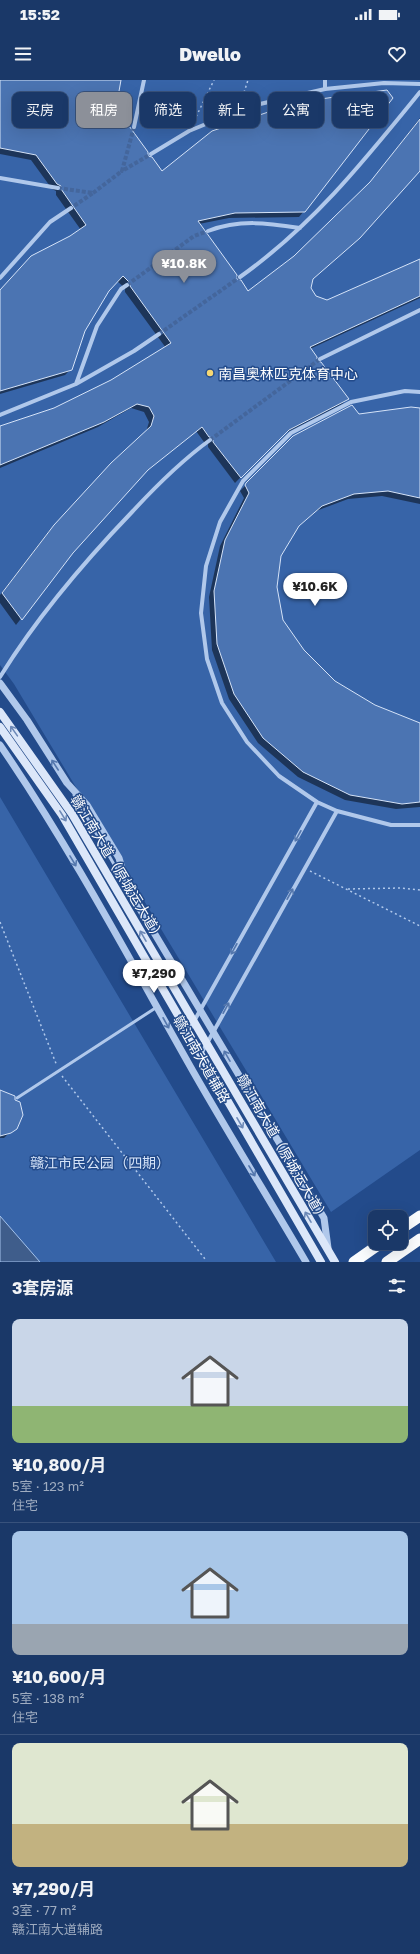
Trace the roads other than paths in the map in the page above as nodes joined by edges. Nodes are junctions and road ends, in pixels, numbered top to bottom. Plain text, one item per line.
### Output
1 (144, 80) edge
2 (325, 80) edge
3 (384, 82) edge
4 (420, 84) edge
5 (325, 89) junction
6 (420, 92) edge
7 (134, 127) tunnel mouth
8 (151, 154) tunnel mouth
9 (0, 178) edge
10 (58, 188) tunnel mouth
11 (70, 208) tunnel mouth
12 (300, 228) junction
13 (208, 231) tunnel mouth
14 (240, 277) tunnel mouth
15 (0, 278) edge
16 (127, 285) tunnel mouth
17 (420, 310) edge
18 (159, 334) tunnel mouth
19 (320, 359) tunnel mouth
20 (76, 384) junction
21 (420, 392) edge
22 (0, 415) edge
23 (210, 440) tunnel mouth
24 (0, 678) edge
25 (0, 683) edge
26 (0, 712) edge
27 (0, 727) edge
28 (0, 746) edge
29 (317, 802) junction
30 (337, 811) junction
31 (420, 825) edge
32 (157, 1007) junction
33 (200, 1010) junction
34 (194, 1022) junction
35 (188, 1032) junction
36 (213, 1032) junction
37 (206, 1043) junction
38 (200, 1054) junction
39 (17, 1098) dead end
40 (420, 1216) edge
41 (408, 1224) edge
42 (420, 1239) edge
43 (328, 1250) junction
44 (371, 1250) edge
45 (319, 1259) edge
46 (306, 1262) edge
47 (335, 1262) edge
48 (354, 1262) edge
49 (387, 1262) edge

1 - 7 street
2 - 5 street
3 - 4 street
3 - 5 street
5 - 8 street
6 - 12 street
9 - 10 street
11 - 15 street
12 - 13 street
12 - 14 street
16 - 20 street
17 - 19 street
18 - 20 street
20 - 22 street
21 - 29 street
23 - 24 street
33 -> 25 street
34 -> 26 main road, 赣江南大道（原城运大道）
27 -> 35 main road, 赣江南大道（原城运大道）
28 -> 32 street, 赣江南大道辅路
29 - 30 street
29 -> 33 street
30 - 31 street
36 -> 30 street
32 - 39 lane, bridge
32 -> 46 street, 赣江南大道辅路
33 - 34 street
33 - 36 street
34 - 35 street
34 - 37 main road, 赣江南大道（原城运大道）
35 - 38 main road, 赣江南大道（原城运大道）
36 - 37 street
43 -> 36 street
37 - 38 street
43 -> 37 main road, 赣江南大道（原城运大道）
38 -> 45 main road, 赣江南大道（原城运大道）
40 - 41 highway
42 - 49 highway
43 - 47 main road, 赣江南大道（原城运大道）
44 - 48 highway

